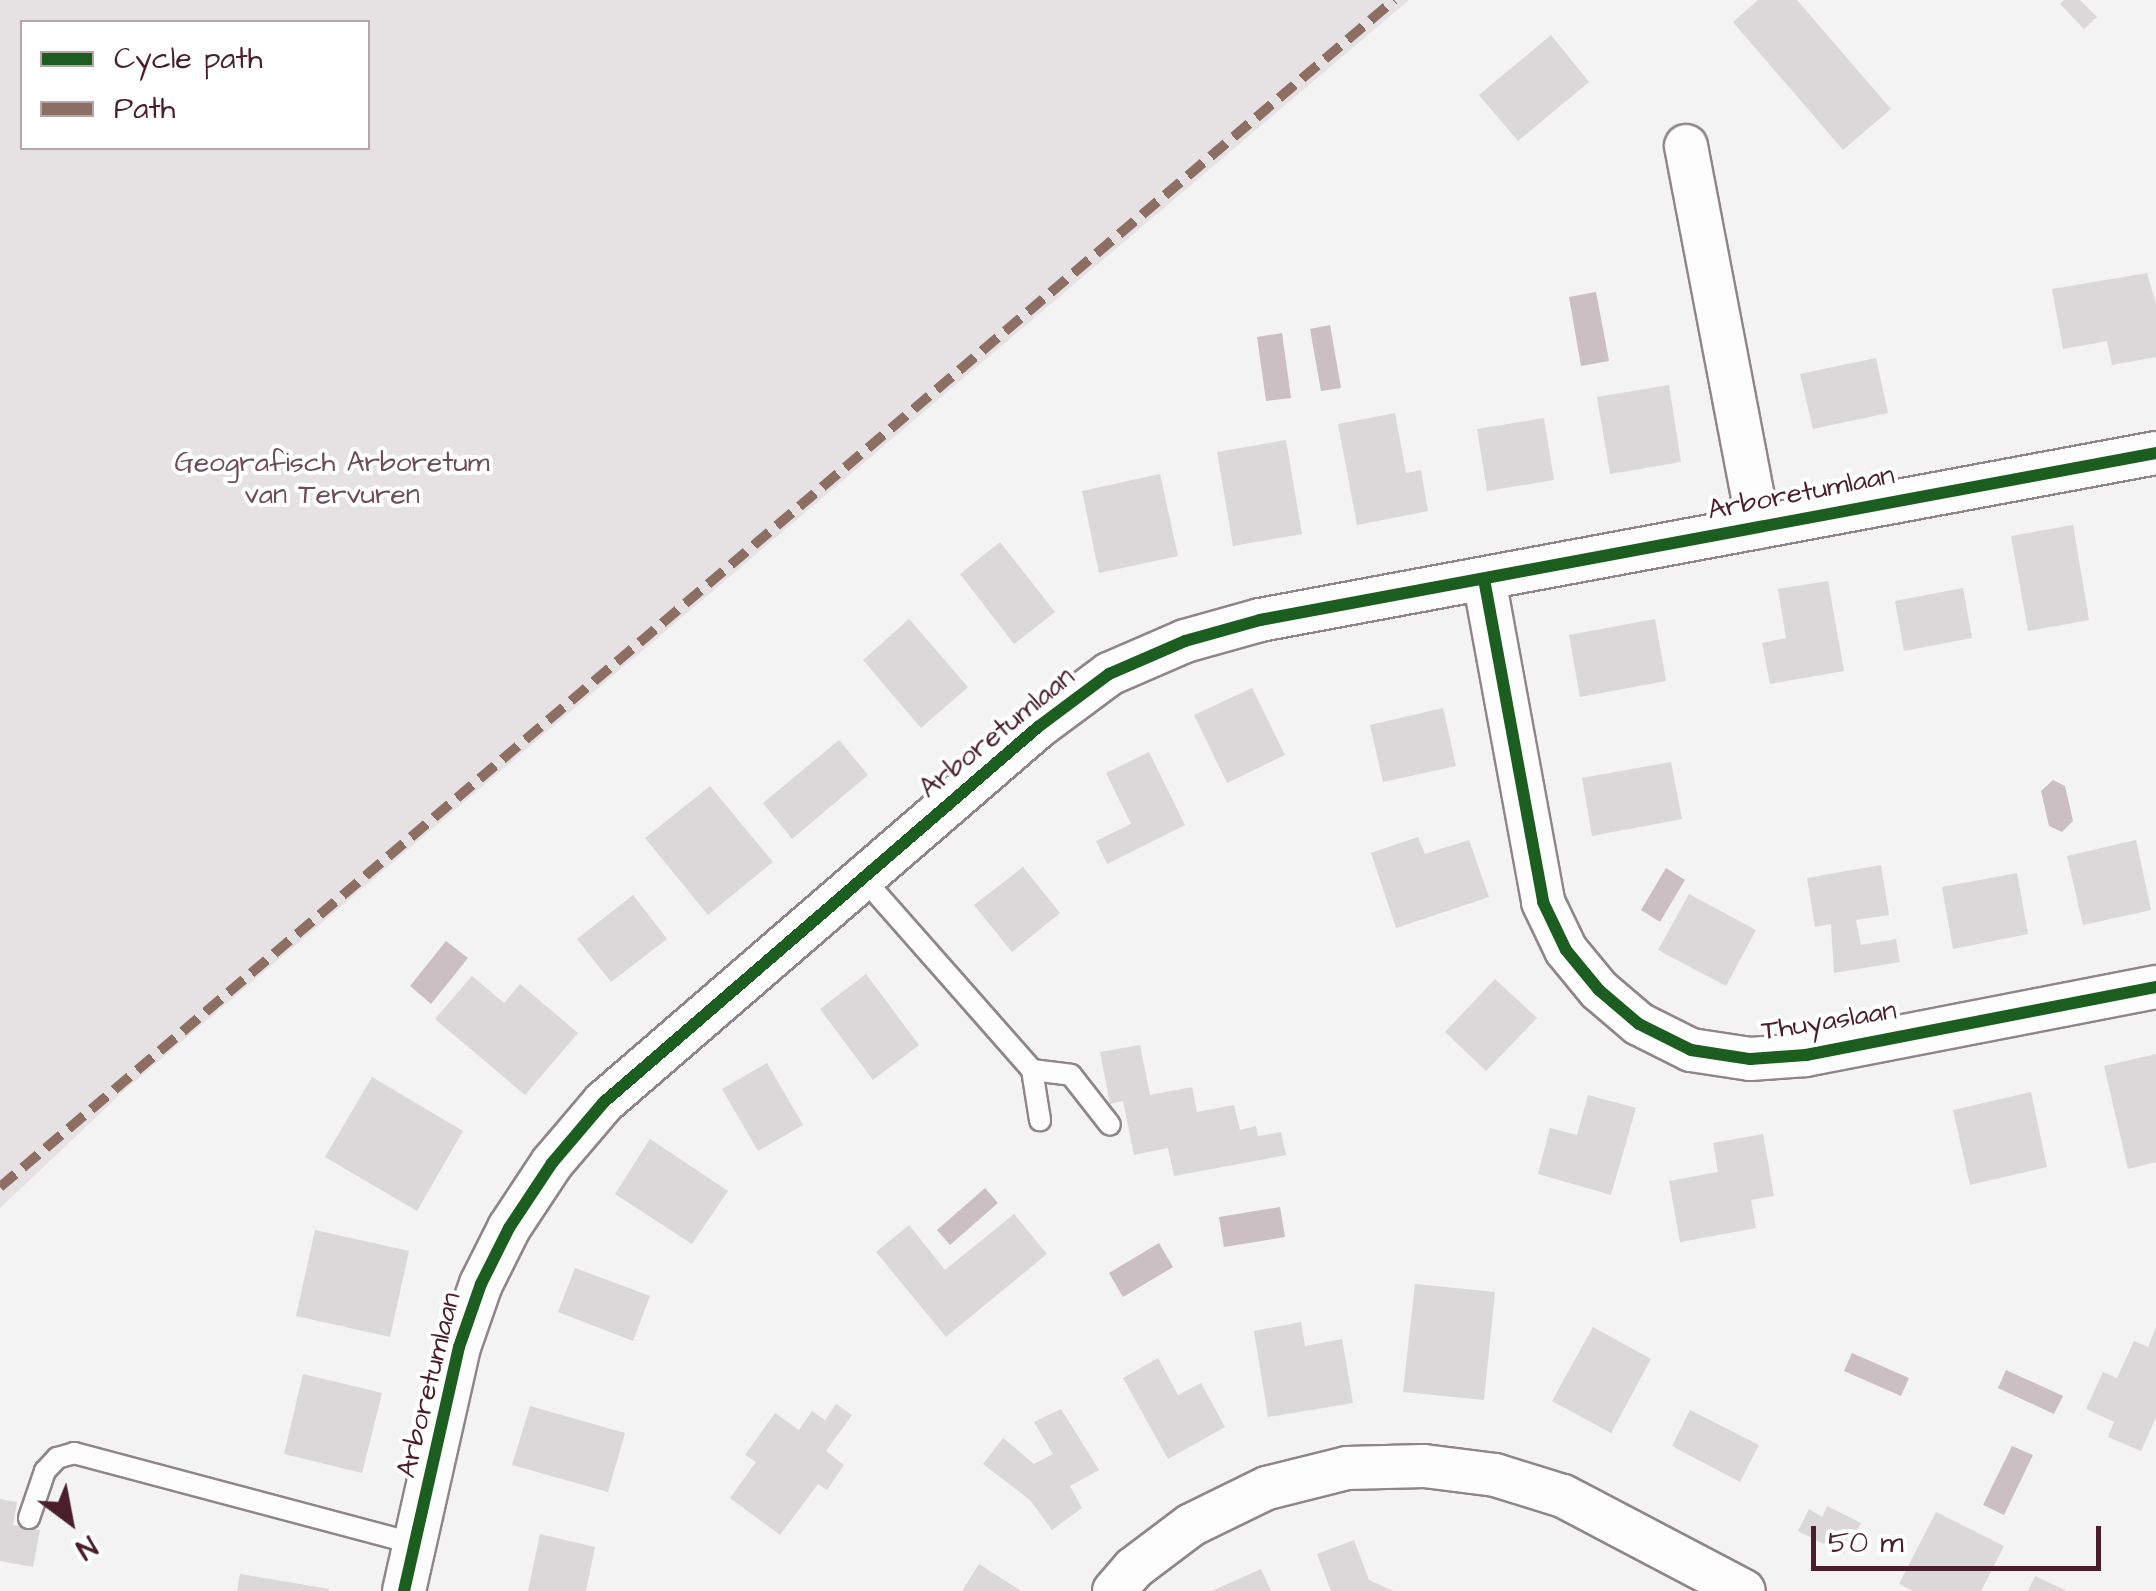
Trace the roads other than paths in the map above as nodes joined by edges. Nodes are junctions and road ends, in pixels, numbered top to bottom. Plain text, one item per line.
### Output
1 (1686, 146) dead end
2 (2156, 453) edge
3 (1759, 526) junction
4 (1484, 579) junction
5 (863, 878) junction
6 (2156, 987) edge
7 (1032, 1070) junction
8 (1040, 1120) dead end
9 (1110, 1124) dead end
10 (29, 1518) dead end
11 (415, 1544) junction
12 (404, 1591) edge
13 (1114, 1591) edge
14 (1744, 1591) edge

1 - 3 street, Arboretumlaan
2 - 3 street, Arboretumlaan
3 - 4 street, Arboretumlaan
4 - 5 street, Arboretumlaan
4 - 6 street, Thuyaslaan
5 - 7 lane
5 - 11 street, Arboretumlaan
7 - 8 lane
7 - 9 lane
10 - 11 lane
11 - 12 street, Arboretumlaan
13 - 14 street

